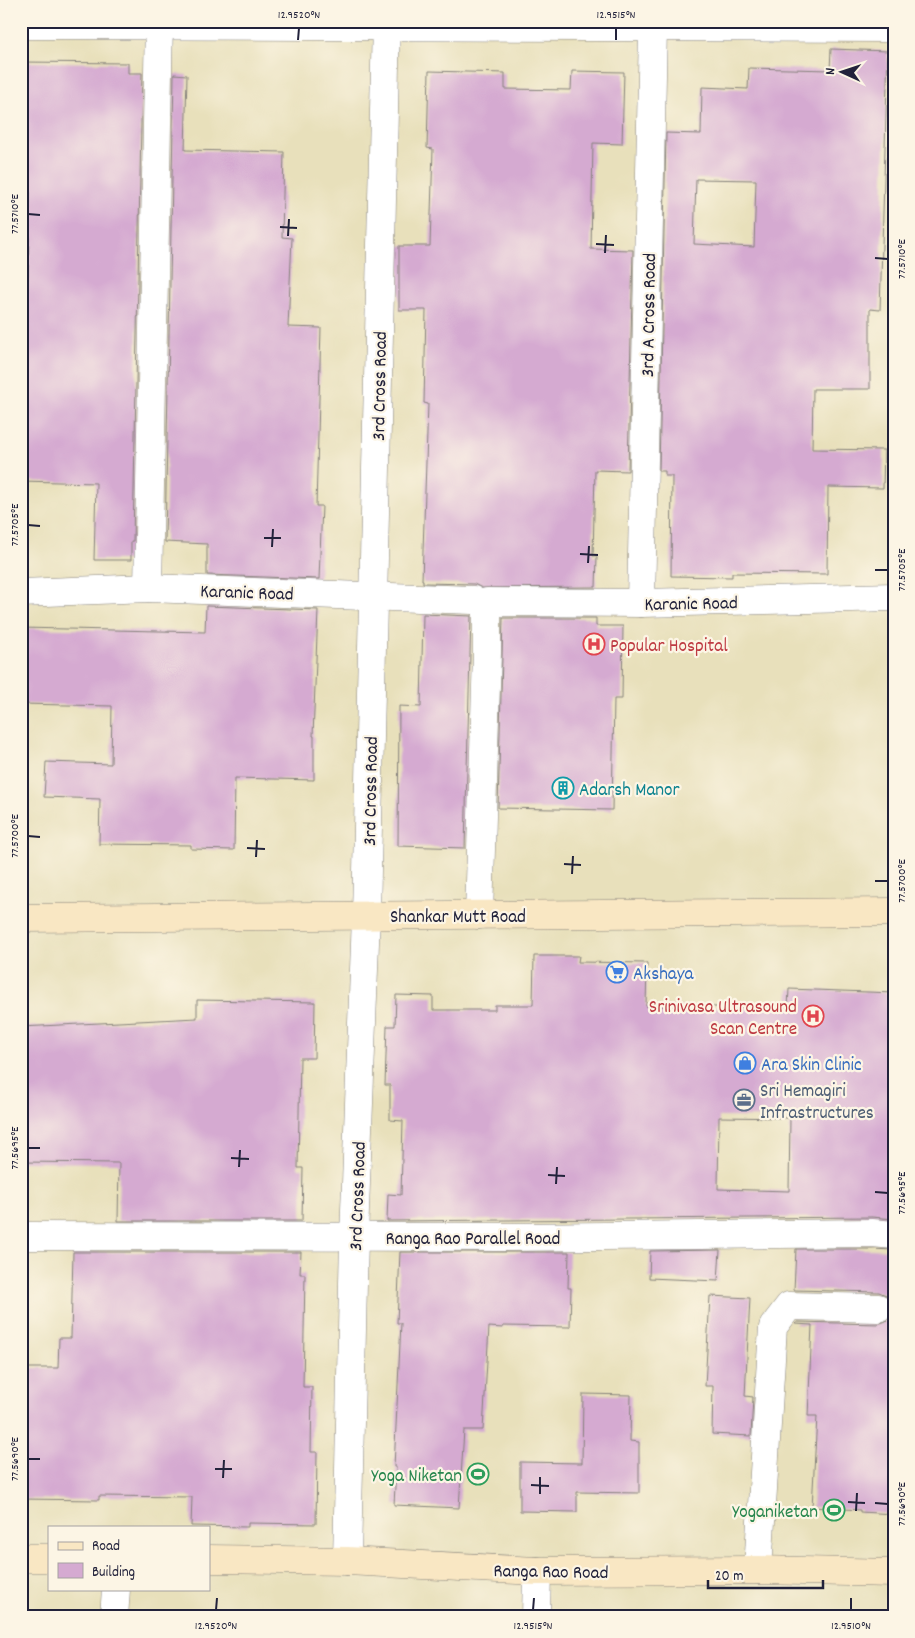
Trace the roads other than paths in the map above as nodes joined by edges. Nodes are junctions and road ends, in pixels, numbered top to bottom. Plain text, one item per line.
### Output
1 (159, 23) edge
2 (386, 24) edge
3 (21, 25) edge
4 (653, 28) junction
5 (894, 28) edge
6 (148, 588) junction
7 (21, 593) edge
8 (374, 596) junction
9 (894, 597) edge
10 (480, 601) junction
11 (641, 603) junction
12 (894, 912) edge
13 (478, 915) junction
14 (366, 916) junction
15 (21, 918) edge
16 (894, 1235) edge
17 (21, 1236) edge
18 (354, 1237) junction
19 (878, 1308) dead end
20 (21, 1558) edge
21 (48, 1558) edge
22 (210, 1559) edge
23 (347, 1561) junction
24 (758, 1570) junction
25 (537, 1571) junction
26 (894, 1572) edge
27 (116, 1590) edge
28 (114, 1617) edge
29 (536, 1617) edge

1 - 2 street
1 - 3 street
1 - 6 street
2 - 4 street
2 - 8 street, 3rd Cross Road
4 - 5 street
4 - 11 street, 3rd A Cross Road
6 - 7 street, Karanic Road
6 - 8 street, Karanic Road
8 - 10 street, Karanic Road
8 - 14 street, 3rd Cross Road
9 - 11 street, Karanic Road
10 - 11 street, Karanic Road
10 - 13 street
12 - 13 street, Shankar Mutt Road
13 - 14 street, Shankar Mutt Road
14 - 15 street, Shankar Mutt Road
14 - 18 street, 3rd Cross Road
16 - 18 street, Ranga Rao Parallel Road
17 - 18 street, Ranga Rao Parallel Road
18 - 23 street, 3rd Cross Road
19 - 24 street
20 - 21 street
22 - 23 street, Ranga Rao Road
23 - 25 street, Ranga Rao Road
24 - 25 street, Ranga Rao Road
24 - 26 street, Ranga Rao Road
25 - 29 street
27 - 28 street

